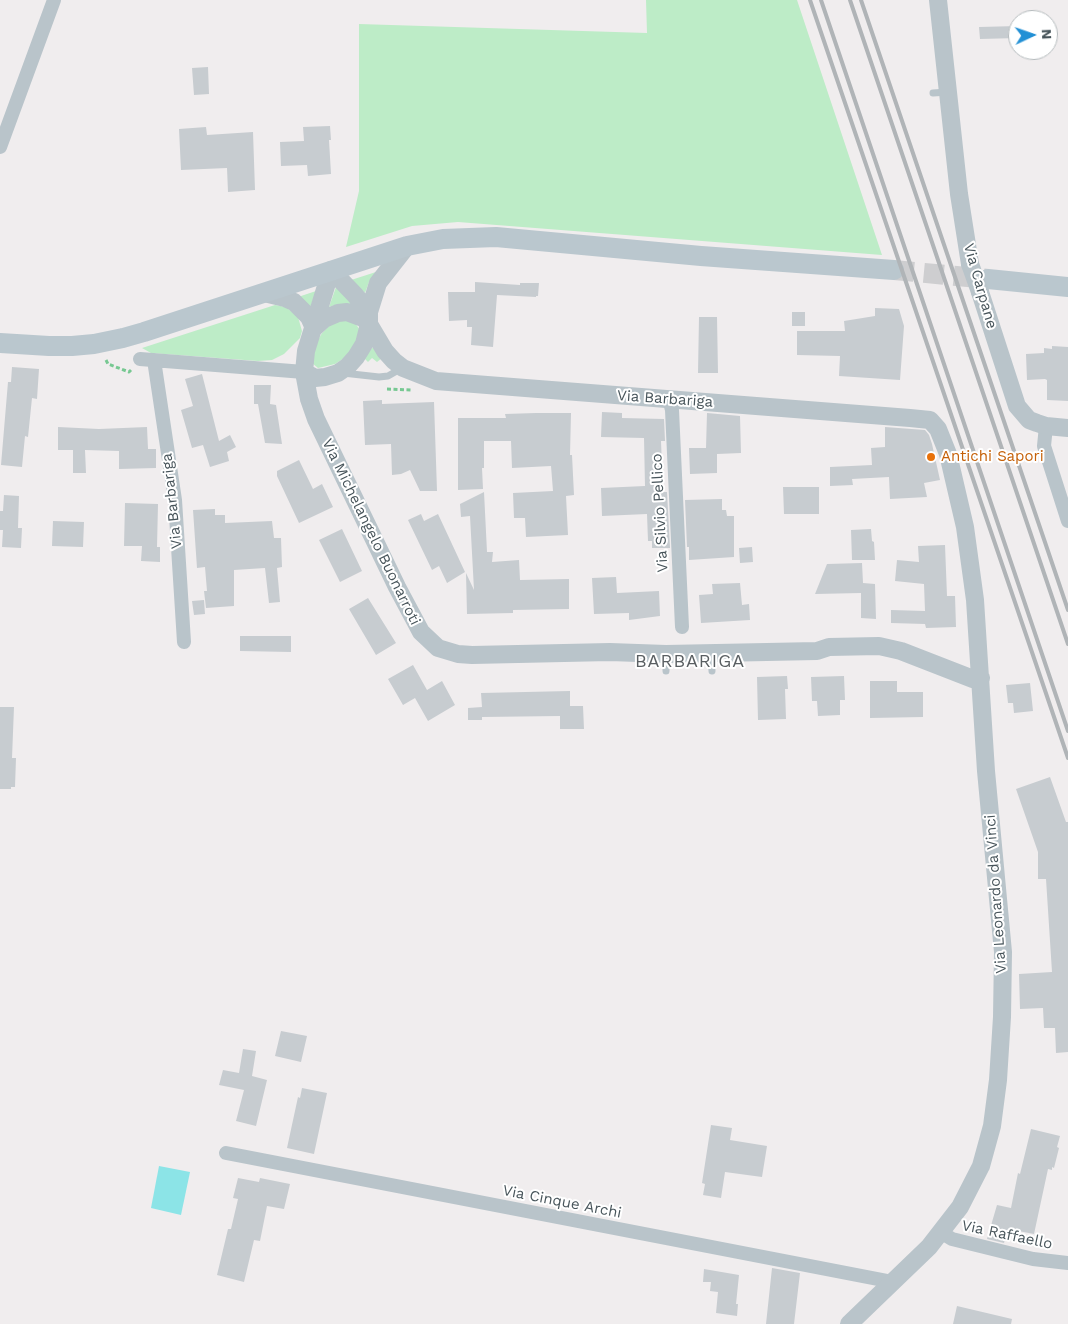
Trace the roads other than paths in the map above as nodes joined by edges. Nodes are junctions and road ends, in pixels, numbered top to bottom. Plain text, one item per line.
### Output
1 (54, 0) edge
2 (938, 0) edge
3 (0, 147) edge
4 (407, 246) junction
5 (331, 270) junction
6 (894, 270) tunnel mouth
7 (985, 288) junction
8 (1068, 288) edge
9 (264, 293) junction
10 (369, 318) junction
11 (314, 328) junction
12 (0, 343) edge
13 (140, 359) road end
14 (154, 360) junction
15 (403, 368) junction
16 (304, 372) junction
17 (338, 373) junction
18 (670, 399) junction
19 (930, 420) joint
20 (1046, 426) junction
21 (1068, 428) edge
22 (1068, 521) edge
23 (682, 627) dead end
24 (184, 642) dead end
25 (711, 653) junction
26 (712, 671) dead end
27 (980, 678) junction
28 (226, 1153) dead end
29 (942, 1233) junction
30 (1068, 1263) edge
31 (893, 1282) junction
32 (849, 1324) edge

1 - 3 street
2 - 7 street, Via Carpane, bridge
4 - 5 main road
4 - 6 main road
4 - 10 street
5 - 9 main road
5 - 10 street, Via Barbariga
5 - 11 street
7 - 8 main road
7 - 20 street, Via Carpane
9 - 11 street
9 - 12 main road
10 - 11 street
10 - 15 street, Via Barbariga
10 - 17 street
11 - 16 street
13 - 14 street
14 - 16 street
14 - 24 street, Via Barbariga
15 - 17 lane
15 - 18 street, Via Barbariga
16 - 17 street
16 - 25 street, Via Michelangelo Buonarroti
18 - 19 street, Via Barbariga
18 - 23 street, Via Silvio Pellico
19 - 27 street, Via Leonardo da Vinci
20 - 21 street
20 - 22 street
25 - 26 lane
25 - 27 street, Via Michelangelo Buonarroti
27 - 29 street, Via Leonardo da Vinci
28 - 31 street, Via Cinque Archi
29 - 30 street, Via Raffaello
29 - 31 street, Via Leonardo da Vinci
31 - 32 street, Via Leonardo da Vinci

